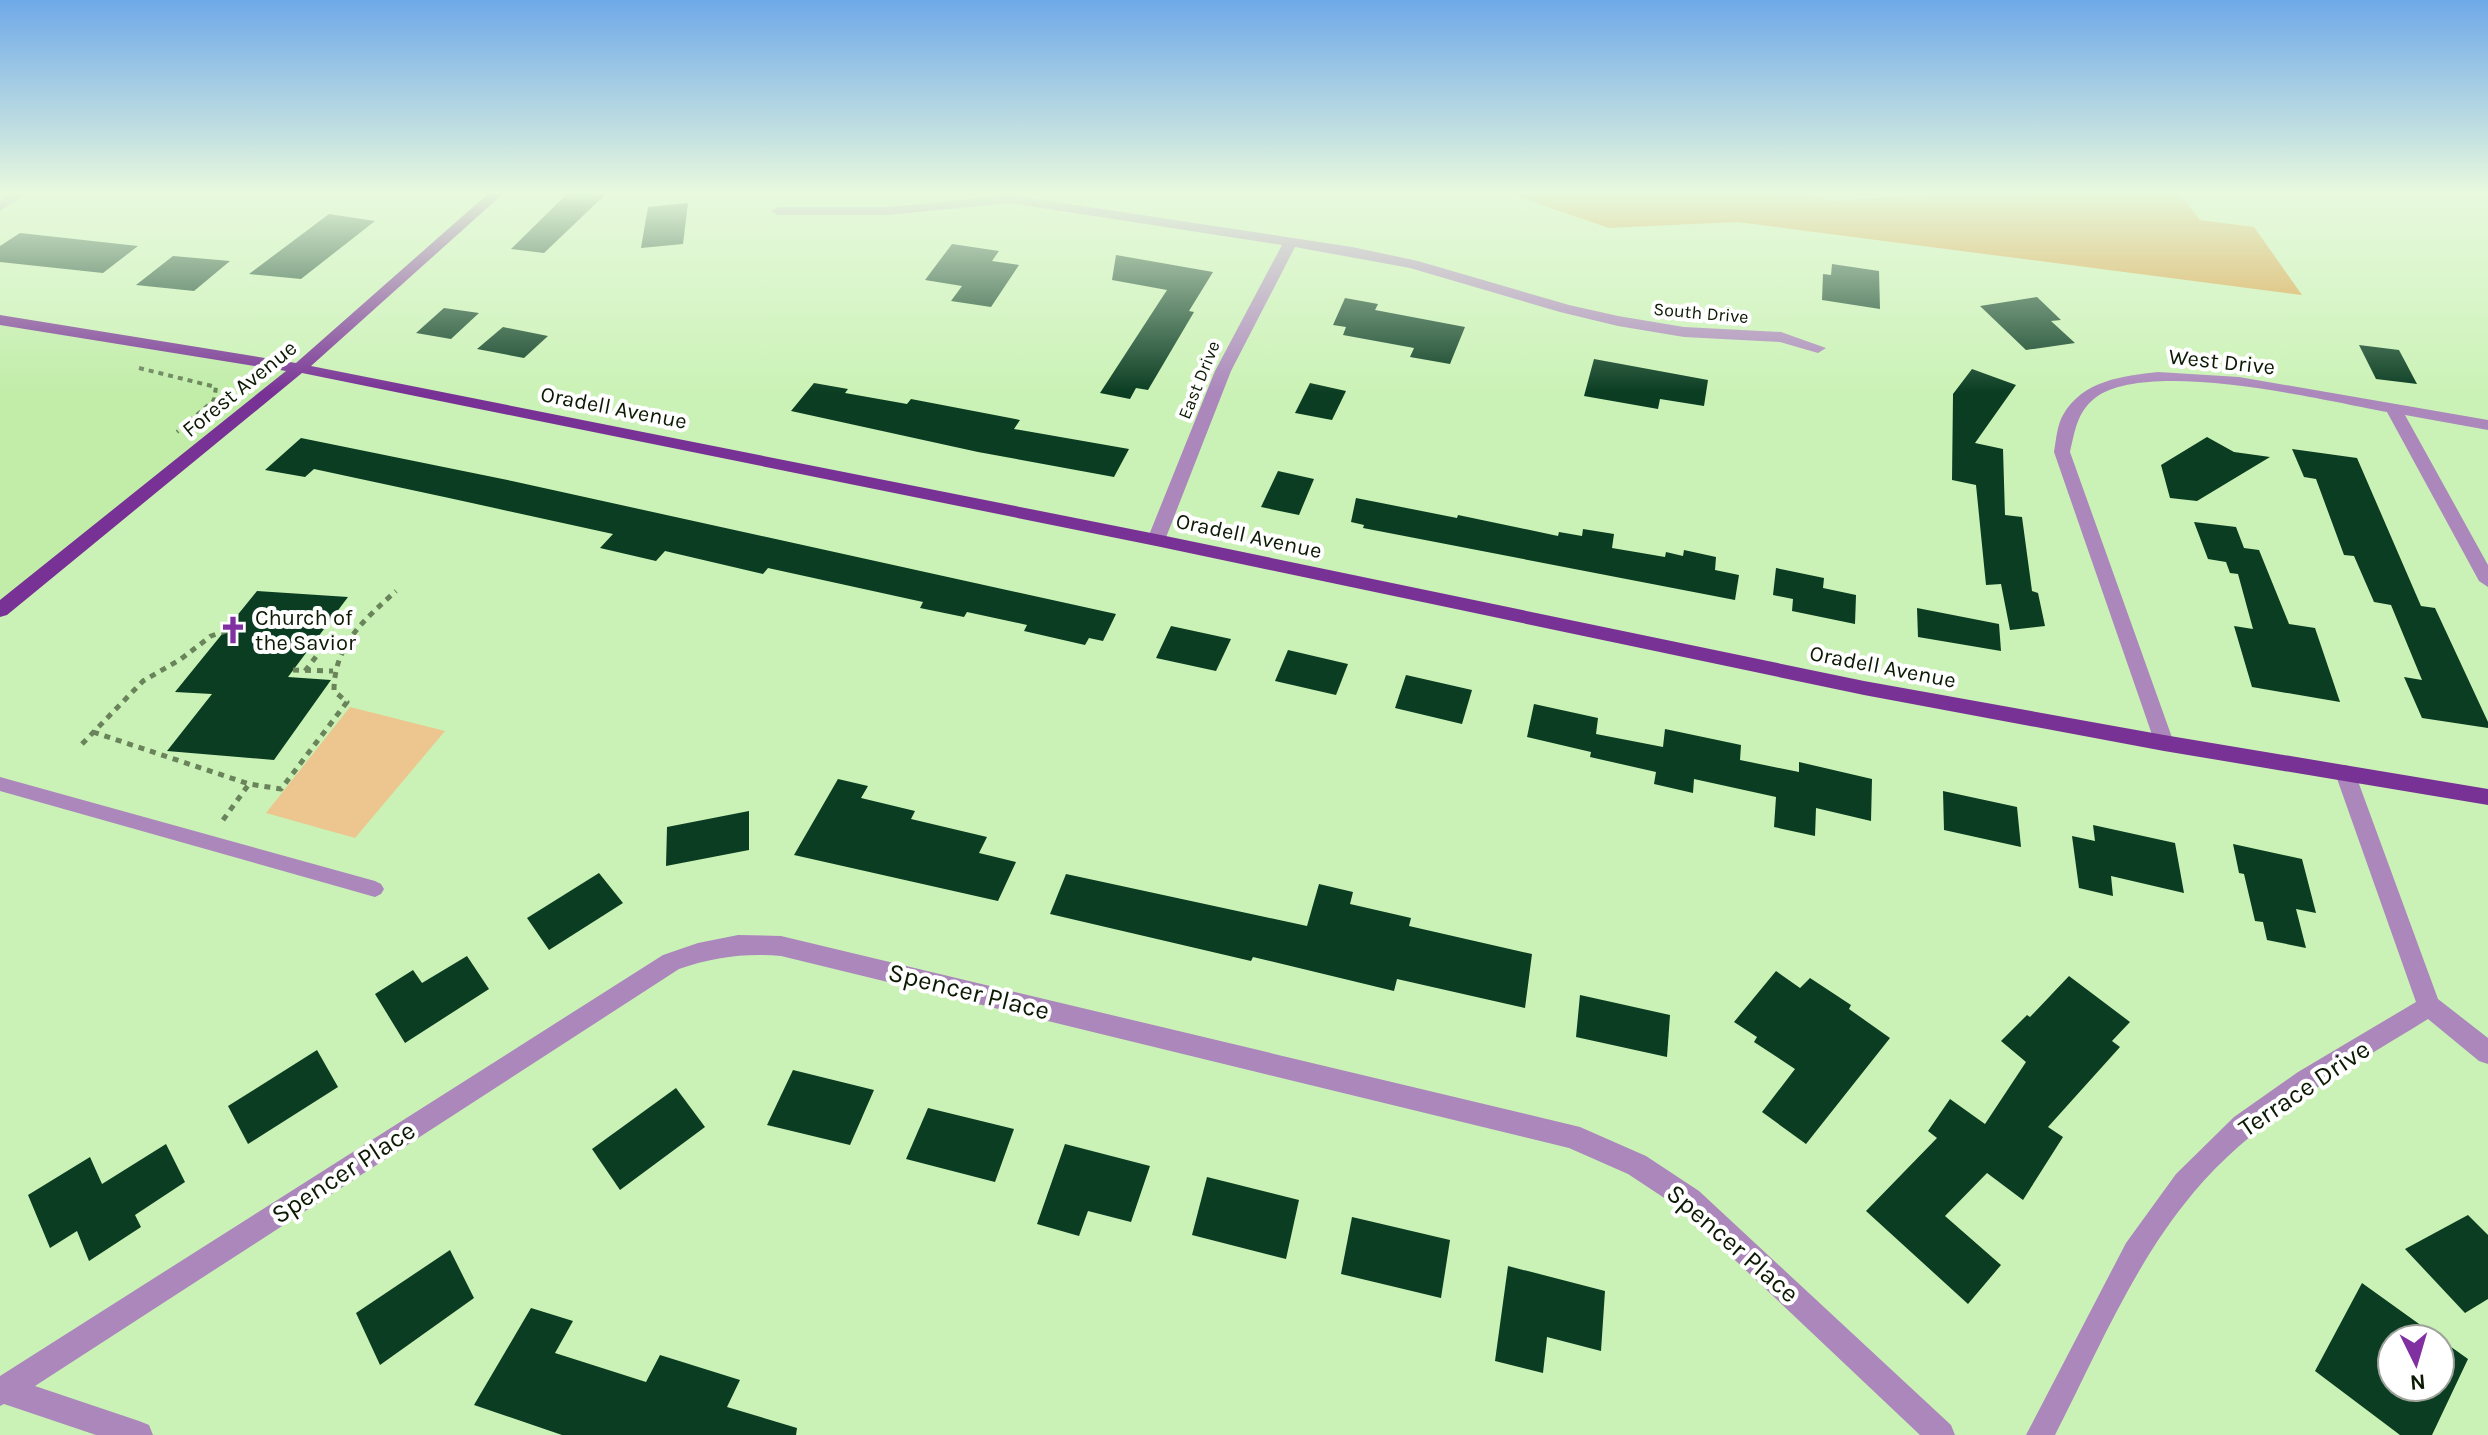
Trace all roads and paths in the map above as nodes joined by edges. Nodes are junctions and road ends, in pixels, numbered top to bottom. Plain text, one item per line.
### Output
1 (422, 259) edge
2 (1281, 259) edge
3 (1386, 259) edge
4 (0, 320) edge
5 (1818, 348) dead end
6 (135, 367) dead end
7 (299, 368) junction
8 (2393, 408) junction
9 (2488, 425) edge
10 (167, 440) dead end
11 (1156, 540) junction
12 (2488, 581) edge
13 (396, 591) dead end
14 (0, 610) edge
15 (243, 625) dead end
16 (335, 632) dead end
17 (293, 670) dead end
18 (305, 671) junction
19 (333, 671) junction
20 (93, 732) junction
21 (2164, 743) junction
22 (82, 744) dead end
23 (2345, 773) junction
24 (0, 784) edge
25 (249, 784) junction
26 (2488, 797) edge
27 (223, 820) dead end
28 (375, 889) dead end
29 (2429, 1006) junction
30 (2488, 1053) edge
31 (2, 1391) edge
32 (139, 1435) edge
33 (1941, 1435) edge
34 (2040, 1435) edge

1 - 7 main road, Forest Avenue
2 - 11 street, East Drive
3 - 5 street, South Drive
4 - 7 main road, Oradell Avenue
6 - 10 path
7 - 11 main road, Oradell Avenue
7 - 14 main road, Forest Avenue
8 - 9 street, West Drive
8 - 12 street
8 - 21 street, West Drive
11 - 21 main road, Oradell Avenue
13 - 19 path
15 - 20 path
16 - 18 path
17 - 18 path
18 - 19 path
19 - 25 path
20 - 22 path
20 - 25 path
21 - 23 main road, Oradell Avenue
23 - 26 main road, Oradell Avenue
23 - 29 street
24 - 28 lane
25 - 27 path
29 - 30 street
29 - 34 street, Terrace Drive
31 - 32 street
31 - 33 street, Spencer Place

